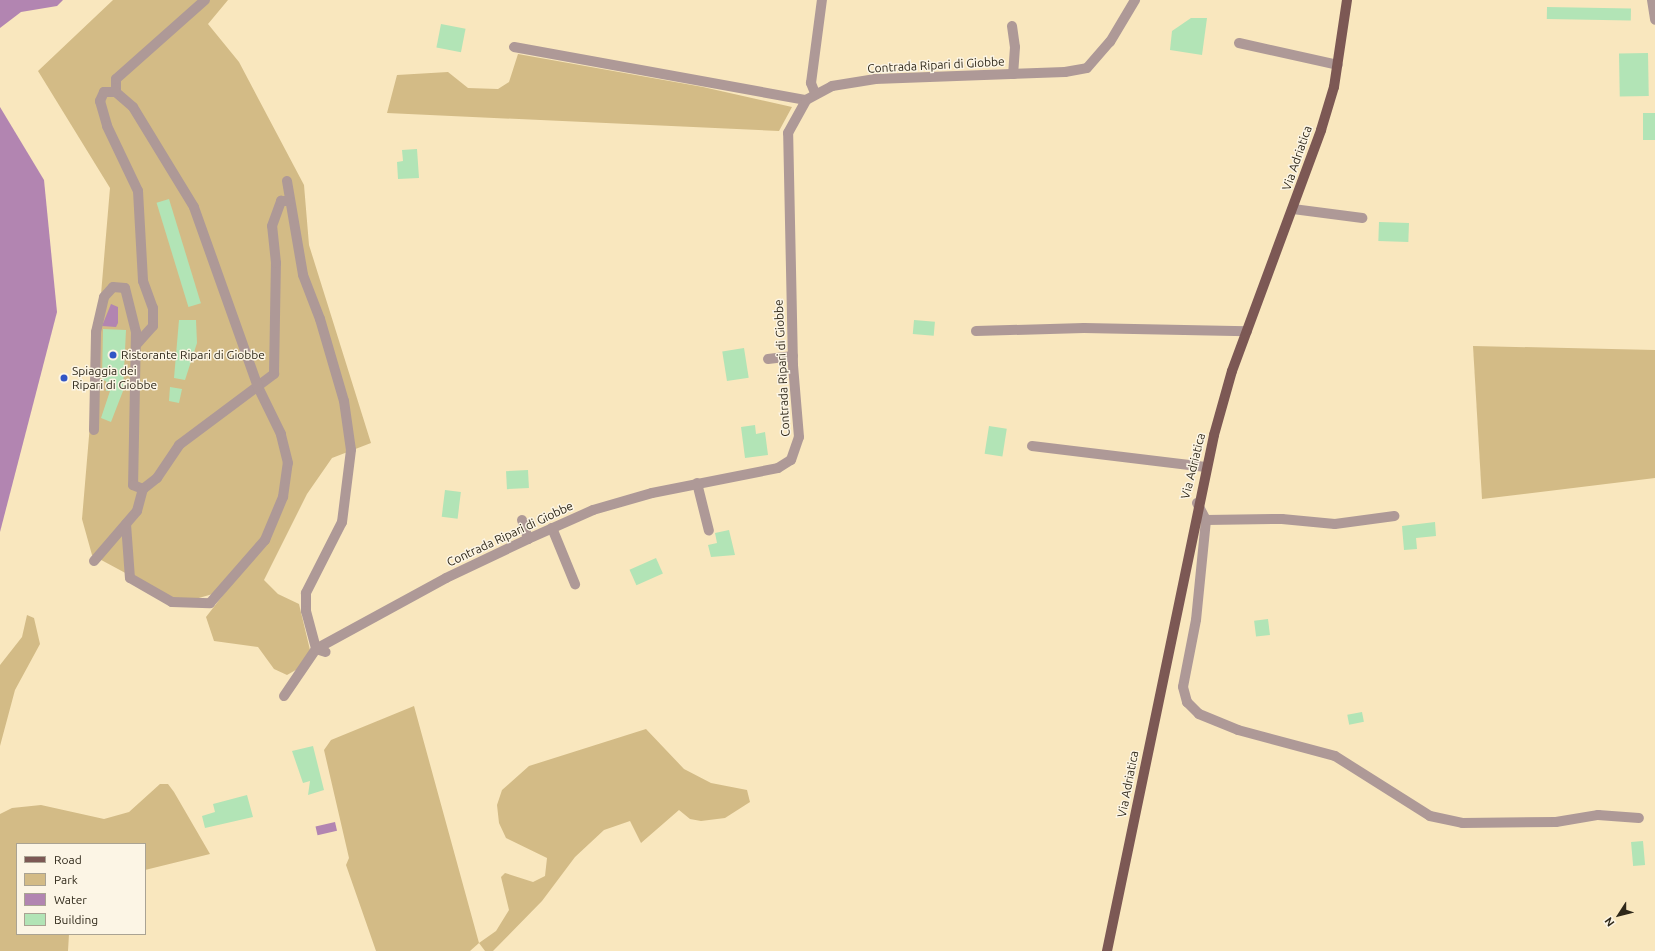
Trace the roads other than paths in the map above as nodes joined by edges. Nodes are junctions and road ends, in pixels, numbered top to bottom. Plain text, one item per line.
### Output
1 (205, 0) edge
2 (822, 0) edge
3 (1135, 0) edge
4 (1652, 0) edge
5 (1348, 3) edge
6 (1655, 20) edge
7 (1012, 26) dead end
8 (1239, 43) dead end
9 (514, 47) dead end
10 (1338, 65) junction
11 (1013, 74) junction
12 (116, 92) junction
13 (815, 93) junction
14 (806, 100) junction
15 (287, 181) dead end
16 (289, 201) junction
17 (1293, 209) junction
18 (1362, 218) dead end
19 (976, 331) dead end
20 (1247, 331) junction
21 (136, 344) junction
22 (793, 356) junction
23 (768, 358) dead end
24 (258, 387) junction
25 (94, 430) dead end
26 (1032, 446) dead end
27 (1206, 467) junction
28 (697, 483) junction
29 (143, 489) junction
30 (1197, 503) junction
31 (1394, 516) dead end
32 (522, 520) dead end
33 (1206, 520) junction
34 (126, 524) junction
35 (552, 528) junction
36 (710, 531) dead end
37 (528, 539) junction
38 (94, 561) dead end
39 (575, 584) dead end
40 (316, 649) junction
41 (326, 652) dead end
42 (284, 696) dead end
43 (1639, 818) dead end
44 (1107, 951) edge

1 - 12 street
2 - 13 street
3 - 11 street, Contrada Ripari di Giobbe
4 - 6 street
5 - 10 main road, Via Adriatica
7 - 11 street
8 - 10 street
9 - 14 street
10 - 17 main road, Via Adriatica
11 - 13 street, Contrada Ripari di Giobbe
12 - 21 street
12 - 24 street
13 - 14 street, Contrada Ripari di Giobbe
14 - 22 street, Contrada Ripari di Giobbe
15 - 16 street
16 - 24 street
16 - 40 street
17 - 18 street
17 - 20 main road, Via Adriatica
19 - 20 street
20 - 27 main road, Via Adriatica
21 - 25 street
21 - 29 street
22 - 23 street
22 - 28 street, Contrada Ripari di Giobbe
24 - 29 street
24 - 34 street
26 - 27 street
27 - 30 main road, Via Adriatica
28 - 35 street, Contrada Ripari di Giobbe
28 - 36 street
29 - 34 street
30 - 33 street
30 - 44 main road, Via Adriatica
31 - 33 street
32 - 37 street
33 - 43 street
34 - 38 street
35 - 37 street, Contrada Ripari di Giobbe
35 - 39 street
37 - 40 street, Contrada Ripari di Giobbe
40 - 41 street
40 - 42 street, Contrada Ripari di Giobbe

